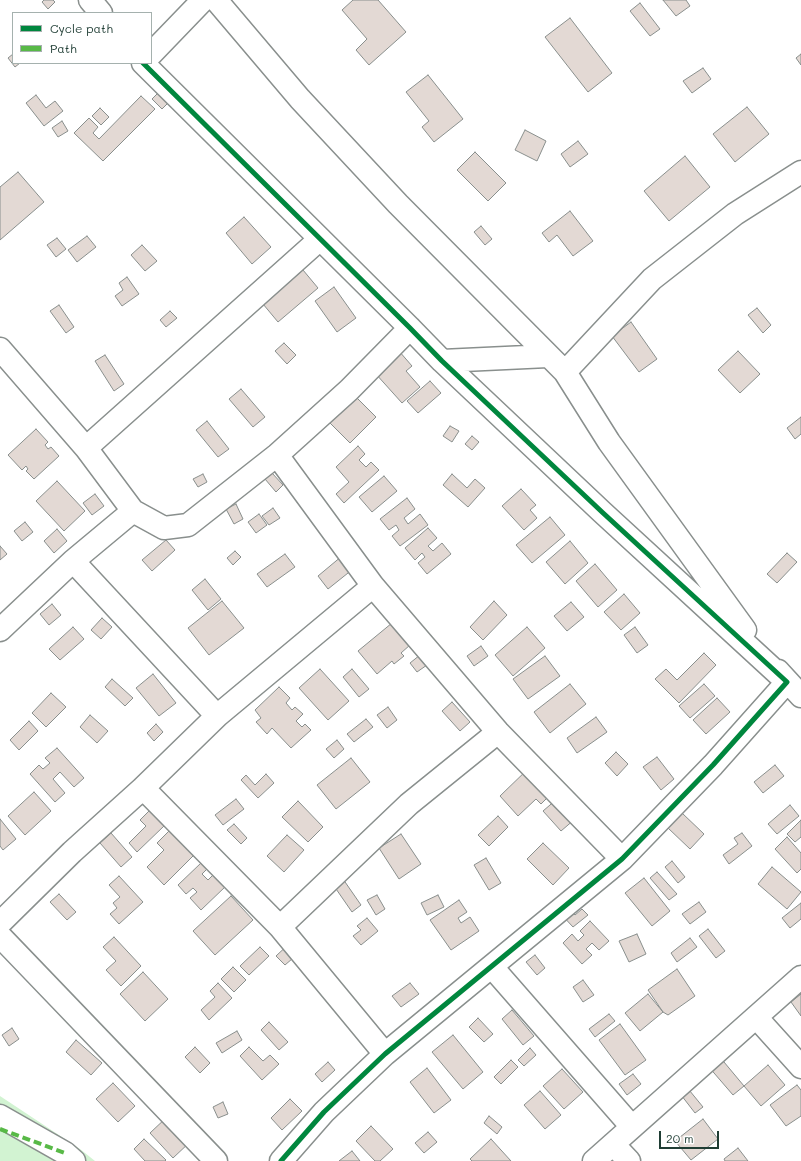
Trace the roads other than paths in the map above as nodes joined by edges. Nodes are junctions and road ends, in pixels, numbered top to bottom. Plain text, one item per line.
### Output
1 (90, 0) edge
2 (203, 0) edge
3 (216, 0) edge
4 (100, 12) edge
5 (152, 53) edge
6 (144, 64) edge
7 (801, 172) edge
8 (320, 239) junction
9 (410, 328) junction
10 (0, 349) edge
11 (548, 356) junction
12 (442, 361) junction
13 (565, 372) junction
14 (86, 448) junction
15 (277, 455) junction
16 (133, 511) junction
17 (73, 561) junction
18 (373, 586) junction
19 (0, 630) edge
20 (794, 689) edge
21 (217, 716) junction
22 (498, 732) junction
23 (143, 788) junction
24 (622, 859) junction
25 (0, 923) edge
26 (280, 926) junction
27 (0, 936) edge
28 (492, 967) junction
29 (801, 978) edge
30 (756, 1018) junction
31 (385, 1054) junction
32 (801, 1067) edge
33 (0, 1116) edge
34 (632, 1126) junction
35 (613, 1144) junction
36 (74, 1161) edge
37 (216, 1161) edge
38 (281, 1161) edge
39 (594, 1161) edge
40 (629, 1161) edge

1 - 4 street
2 - 5 street
3 - 11 street
6 - 8 street
7 - 13 street
8 - 9 street
8 - 14 street
9 - 12 street
9 - 15 street
10 - 14 street
11 - 12 street
11 - 13 street
12 - 20 street
13 - 20 street
14 - 16 street
15 - 16 street
15 - 18 street
16 - 17 street
17 - 19 street
17 - 21 street
18 - 21 street
18 - 22 street
20 - 24 street
21 - 23 street
22 - 24 street
22 - 26 street
23 - 25 street
23 - 26 street
24 - 28 street
26 - 31 street
27 - 37 street
28 - 31 street
28 - 34 street
29 - 30 street
30 - 32 street
30 - 34 street
31 - 38 street
33 - 36 street
34 - 35 street
35 - 39 street
35 - 40 street

